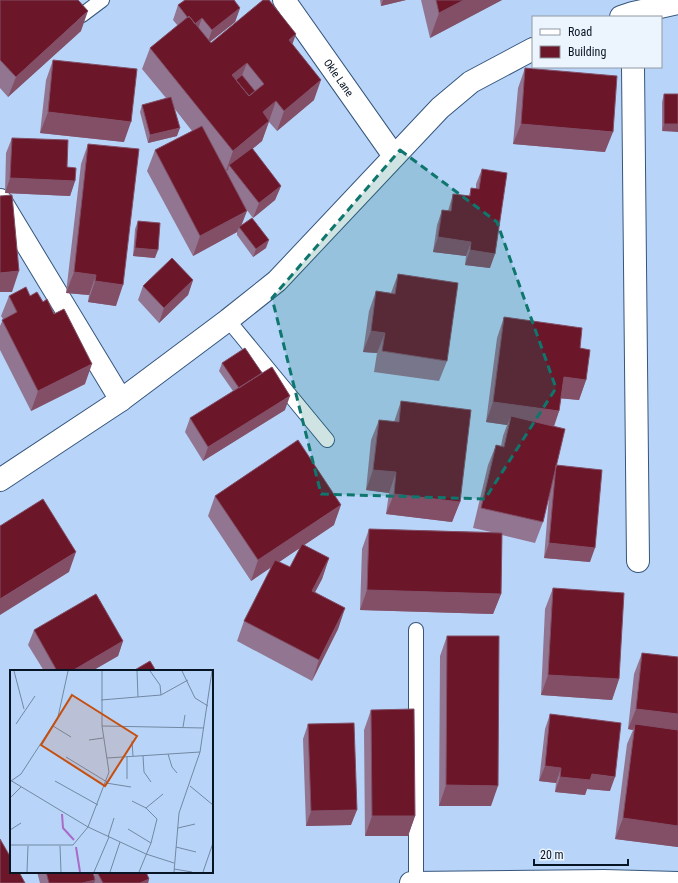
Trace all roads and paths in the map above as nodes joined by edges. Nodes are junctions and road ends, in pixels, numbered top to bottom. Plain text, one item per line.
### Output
1 (102, 0) edge
2 (284, 0) edge
3 (678, 3) edge
4 (637, 11) edge
5 (82, 15) edge
6 (532, 49) edge
7 (633, 68) edge
8 (394, 156) junction
9 (0, 200) edge
10 (228, 320) junction
11 (121, 400) junction
12 (327, 440) dead end
13 (0, 480) edge
14 (638, 561) dead end
15 (416, 630) dead end
16 (411, 883) edge
17 (416, 883) edge
18 (678, 883) edge

1 - 5 lane
2 - 8 street, Okle Lane
3 - 4 street
6 - 8 street
7 - 14 street
8 - 10 street
9 - 11 street
10 - 11 street
10 - 12 lane
11 - 13 street
15 - 17 lane
16 - 17 street
17 - 18 street

